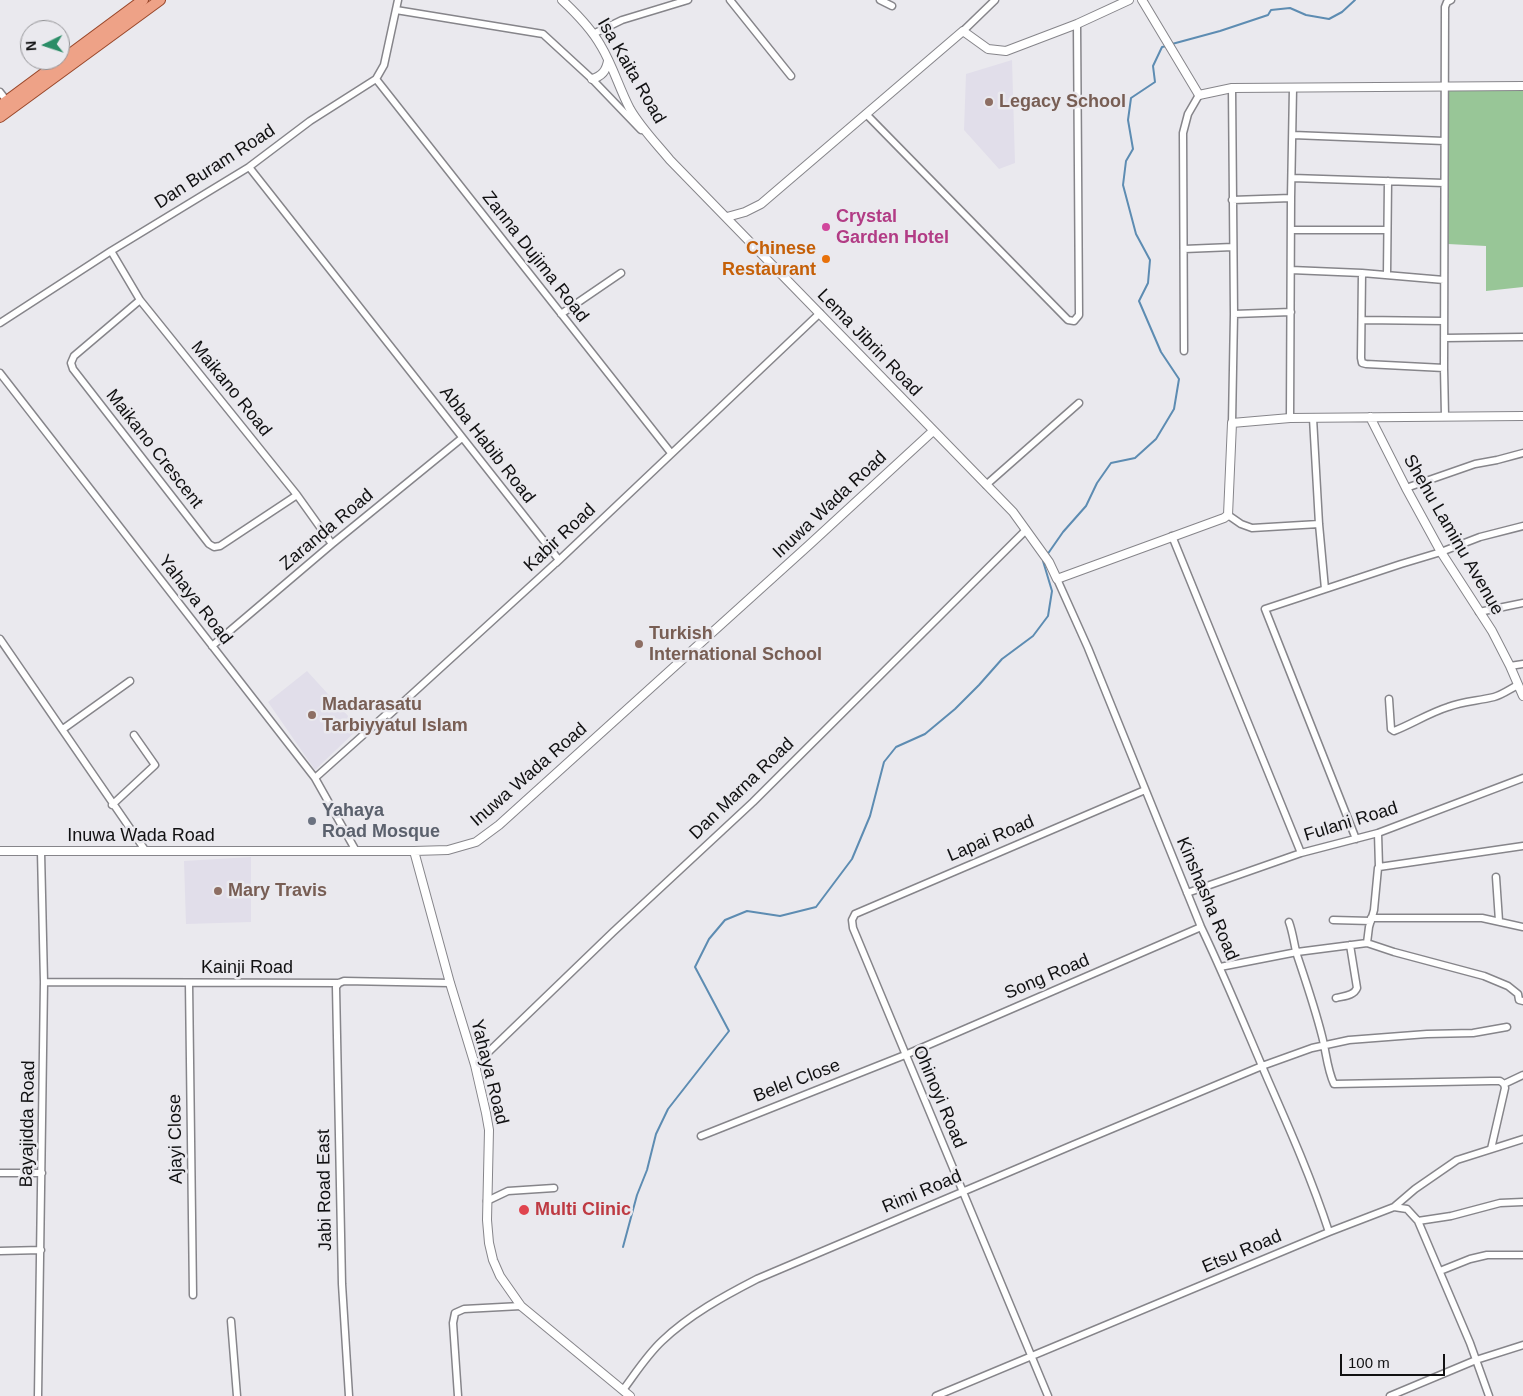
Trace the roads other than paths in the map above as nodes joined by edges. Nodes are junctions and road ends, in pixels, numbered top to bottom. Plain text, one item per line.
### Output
1 (143, 0) edge
2 (160, 0) edge
3 (398, 0) edge
4 (562, 0) edge
5 (688, 0) edge
6 (730, 0) edge
7 (880, 0) edge
8 (995, 0) edge
9 (1129, 0) edge
10 (1142, 0) edge
11 (1451, 0) edge
12 (892, 6) dead end
13 (396, 10) junction
14 (1077, 24) junction
15 (963, 31) junction
16 (593, 34) junction
17 (608, 61) junction
18 (791, 76) dead end
19 (376, 79) junction
20 (592, 80) junction
21 (1444, 86) junction
22 (1523, 86) edge
23 (1232, 88) junction
24 (1293, 88) junction
25 (0, 92) edge
26 (1199, 95) junction
27 (4, 103) edge
28 (866, 114) junction
29 (0, 118) edge
30 (1293, 134) junction
31 (1444, 141) junction
32 (670, 160) junction
33 (249, 167) junction
34 (1292, 178) junction
35 (1388, 181) junction
36 (1444, 183) junction
37 (1291, 198) junction
38 (1232, 200) junction
39 (727, 217) junction
40 (1292, 230) junction
41 (1388, 230) junction
42 (1233, 248) junction
43 (1184, 249) junction
44 (111, 251) junction
45 (1291, 270) junction
46 (1362, 272) junction
47 (621, 273) dead end
48 (1387, 275) junction
49 (1444, 280) junction
50 (140, 300) junction
51 (1291, 312) junction
52 (561, 314) junction
53 (820, 314) junction
54 (1234, 314) junction
55 (1362, 320) junction
56 (1444, 321) junction
57 (0, 324) edge
58 (1523, 337) edge
59 (1444, 338) junction
60 (1184, 351) dead end
61 (1444, 368) junction
62 (0, 374) edge
63 (1079, 402) dead end
64 (1445, 416) junction
65 (1523, 416) edge
66 (1370, 417) junction
67 (1290, 418) junction
68 (1314, 418) junction
69 (1232, 423) junction
70 (933, 431) junction
71 (462, 438) junction
72 (671, 453) junction
73 (1523, 453) edge
74 (986, 485) junction
75 (1406, 488) junction
76 (296, 495) junction
77 (1228, 514) junction
78 (1319, 524) junction
79 (1523, 526) edge
80 (1026, 530) junction
81 (1172, 536) junction
82 (332, 544) junction
83 (1441, 552) junction
84 (559, 560) junction
85 (1057, 579) junction
86 (1325, 589) junction
87 (1523, 603) edge
88 (1479, 612) junction
89 (0, 639) edge
90 (212, 646) junction
91 (1523, 664) edge
92 (1510, 666) junction
93 (130, 681) dead end
94 (1518, 685) junction
95 (1523, 696) edge
96 (1389, 699) dead end
97 (390, 715) dead end
98 (62, 729) junction
99 (134, 736) dead end
100 (315, 778) junction
101 (1523, 778) edge
102 (1145, 790) junction
103 (112, 805) junction
104 (1378, 833) junction
105 (1356, 839) junction
106 (1523, 846) edge
107 (145, 850) junction
108 (414, 850) junction
109 (0, 851) edge
110 (356, 851) junction
111 (41, 852) junction
112 (1301, 853) junction
113 (1379, 866) junction
114 (1496, 877) dead end
115 (1187, 893) junction
116 (1371, 919) junction
117 (852, 920) joint
118 (1333, 920) dead end
119 (1499, 921) junction
120 (1289, 922) dead end
121 (1201, 927) junction
122 (1523, 927) edge
123 (1367, 943) junction
124 (1350, 945) junction
125 (1297, 952) junction
126 (1220, 967) junction
127 (44, 982) junction
128 (189, 983) junction
129 (339, 983) junction
130 (450, 984) junction
131 (1336, 998) dead end
132 (1523, 1001) edge
133 (1507, 1027) dead end
134 (1325, 1046) junction
135 (905, 1055) junction
136 (475, 1065) junction
137 (1262, 1066) junction
138 (1523, 1075) edge
139 (1504, 1084) junction
140 (700, 1136) dead end
141 (1523, 1139) edge
142 (1491, 1150) junction
143 (0, 1173) edge
144 (42, 1173) junction
145 (554, 1188) dead end
146 (962, 1191) junction
147 (487, 1201) junction
148 (1523, 1202) edge
149 (1394, 1207) junction
150 (1418, 1221) junction
151 (1329, 1232) junction
152 (41, 1250) junction
153 (0, 1251) edge
154 (1523, 1255) edge
155 (1440, 1271) junction
156 (193, 1294) dead end
157 (521, 1306) junction
158 (231, 1321) dead end
159 (1523, 1345) edge
160 (1032, 1357) junction
161 (1476, 1360) junction
162 (623, 1390) junction
163 (1407, 1393) edge
164 (38, 1396) edge
165 (237, 1396) edge
166 (349, 1396) edge
167 (458, 1396) edge
168 (630, 1396) edge
169 (936, 1396) edge
170 (1048, 1396) edge
171 (1390, 1396) edge
172 (1489, 1396) edge

1 - 27 main road
2 - 29 main road
3 - 13 street
4 - 16 street, Isa Kaita Road
5 - 16 street
6 - 18 street
7 - 12 street
8 - 15 street
9 - 14 street
10 - 26 street
11 - 21 street
13 - 19 street
13 - 20 street, Lema Jibrin Road
14 - 15 street
14 - 28 street
15 - 28 street
16 - 17 street, Isa Kaita Road
17 - 20 street
17 - 32 street, Isa Kaita Road
19 - 33 street, Dan Buram Road
19 - 52 street, Zanna Dujima Road
20 - 32 street, Lema Jibrin Road
21 - 22 street
21 - 24 street
21 - 31 street
23 - 24 street
23 - 26 street
23 - 38 street
24 - 30 street
25 - 27 street
26 - 43 street
28 - 39 street
30 - 31 street
30 - 34 street
31 - 36 street
32 - 39 street, Lema Jibrin Road
33 - 44 street, Dan Buram Road
33 - 71 street, Abba Habib Road
34 - 35 street
34 - 37 street
35 - 36 street
35 - 41 street
36 - 49 street
37 - 38 street
37 - 40 street
38 - 42 street
39 - 53 street, Lema Jibrin Road
40 - 41 street
40 - 45 street
41 - 48 street
42 - 43 street
42 - 54 street
43 - 60 street
44 - 50 street, Maikano Road
44 - 57 street, Dan Buram Road
45 - 46 street
45 - 51 street
46 - 48 street
46 - 55 street
47 - 52 street
48 - 49 street
49 - 56 street
50 - 76 street, Maikano Road
50 - 76 street, Maikano Crescent
51 - 54 street
51 - 67 street
52 - 72 street, Zanna Dujima Road
53 - 70 street, Lema Jibrin Road
53 - 72 street, Kabir Road
54 - 69 street
55 - 56 street
55 - 61 street
56 - 59 street
58 - 59 street
59 - 61 street
61 - 64 street
62 - 90 street, Yahaya Road
63 - 74 street
64 - 65 street
64 - 66 street
66 - 68 street
66 - 75 street, Shehu Laminu Avenue
67 - 68 street
67 - 69 street
68 - 78 street
69 - 77 street
70 - 74 street, Lema Jibrin Road
70 - 108 street, Inuwa Wada Road
71 - 82 street, Zaranda Road
71 - 84 street, Abba Habib Road
72 - 84 street, Kabir Road
73 - 75 street
74 - 80 street, Lema Jibrin Road
75 - 83 street, Shehu Laminu Avenue
76 - 82 street, Maikano Road
77 - 78 street
77 - 81 street
78 - 86 street
79 - 83 street
80 - 85 street, Lema Jibrin Road
80 - 136 street, Dan Marna Road
81 - 85 street
81 - 112 street
82 - 90 street, Zaranda Road
83 - 86 street
83 - 88 street, Shehu Laminu Avenue
84 - 97 street
84 - 100 street, Kabir Road
85 - 102 street, Kinshasha Road
86 - 105 street
87 - 88 street
88 - 92 street, Shehu Laminu Avenue
89 - 98 street
90 - 100 street, Yahaya Road
91 - 92 street
92 - 94 street, Shehu Laminu Avenue
93 - 98 street
94 - 95 street, Shehu Laminu Avenue
94 - 96 street
98 - 103 street
99 - 103 street
100 - 110 street, Yahaya Road
101 - 104 street, Fulani Road
102 - 115 street, Kinshasha Road
102 - 117 street, Lapai Road
103 - 107 street
104 - 105 street, Fulani Road
104 - 113 street
105 - 112 street, Fulani Road
106 - 113 street
107 - 110 street, Inuwa Wada Road
107 - 111 street, Inuwa Wada Road
108 - 110 street, Inuwa Wada Road
108 - 130 street, Yahaya Road
109 - 111 street, Inuwa Wada Road
111 - 127 street, Bayajidda Road
112 - 115 street, Fulani Road
113 - 116 street
114 - 119 street
115 - 121 street, Kinshasha Road
116 - 118 street
116 - 119 street
116 - 123 street
117 - 135 street, Ohinoyi Road
119 - 122 street
120 - 125 street
121 - 126 street, Kinshasha Road
121 - 135 street, Song Road
123 - 124 street
123 - 132 street
124 - 125 street
124 - 131 street
125 - 126 street
125 - 134 street
126 - 137 street, Kinshasha Road
127 - 128 street, Kainji Road
127 - 144 street, Bayajidda Road
128 - 129 street, Kainji Road
128 - 156 street, Ajayi Close
129 - 130 street, Kainji Road
129 - 166 street, Jabi Road East
130 - 136 street, Yahaya Road
133 - 134 street, Rimi Road
134 - 137 street, Rimi Road
134 - 139 street
135 - 140 street, Belel Close
135 - 146 street, Ohinoyi Road
136 - 147 street, Yahaya Road
137 - 146 street, Rimi Road
137 - 151 street, Kinshasha Road
138 - 139 street
139 - 142 street
141 - 142 street, Etsu Road
142 - 149 street, Etsu Road
143 - 144 street
144 - 152 street, Bayajidda Road
145 - 147 street
146 - 160 street, Ohinoyi Road
146 - 162 street, Rimi Road
147 - 157 street, Yahaya Road
148 - 150 street
149 - 150 street
149 - 151 street, Etsu Road
150 - 155 street
151 - 160 street, Etsu Road
152 - 153 street
152 - 164 street, Bayajidda Road
154 - 155 street
155 - 161 street
157 - 162 street, Yahaya Road
157 - 167 street
158 - 165 street
159 - 161 street
160 - 169 street, Etsu Road
160 - 170 street, Ohinoyi Road
161 - 163 street
161 - 172 street
162 - 168 street, Yahaya Road
163 - 171 street

